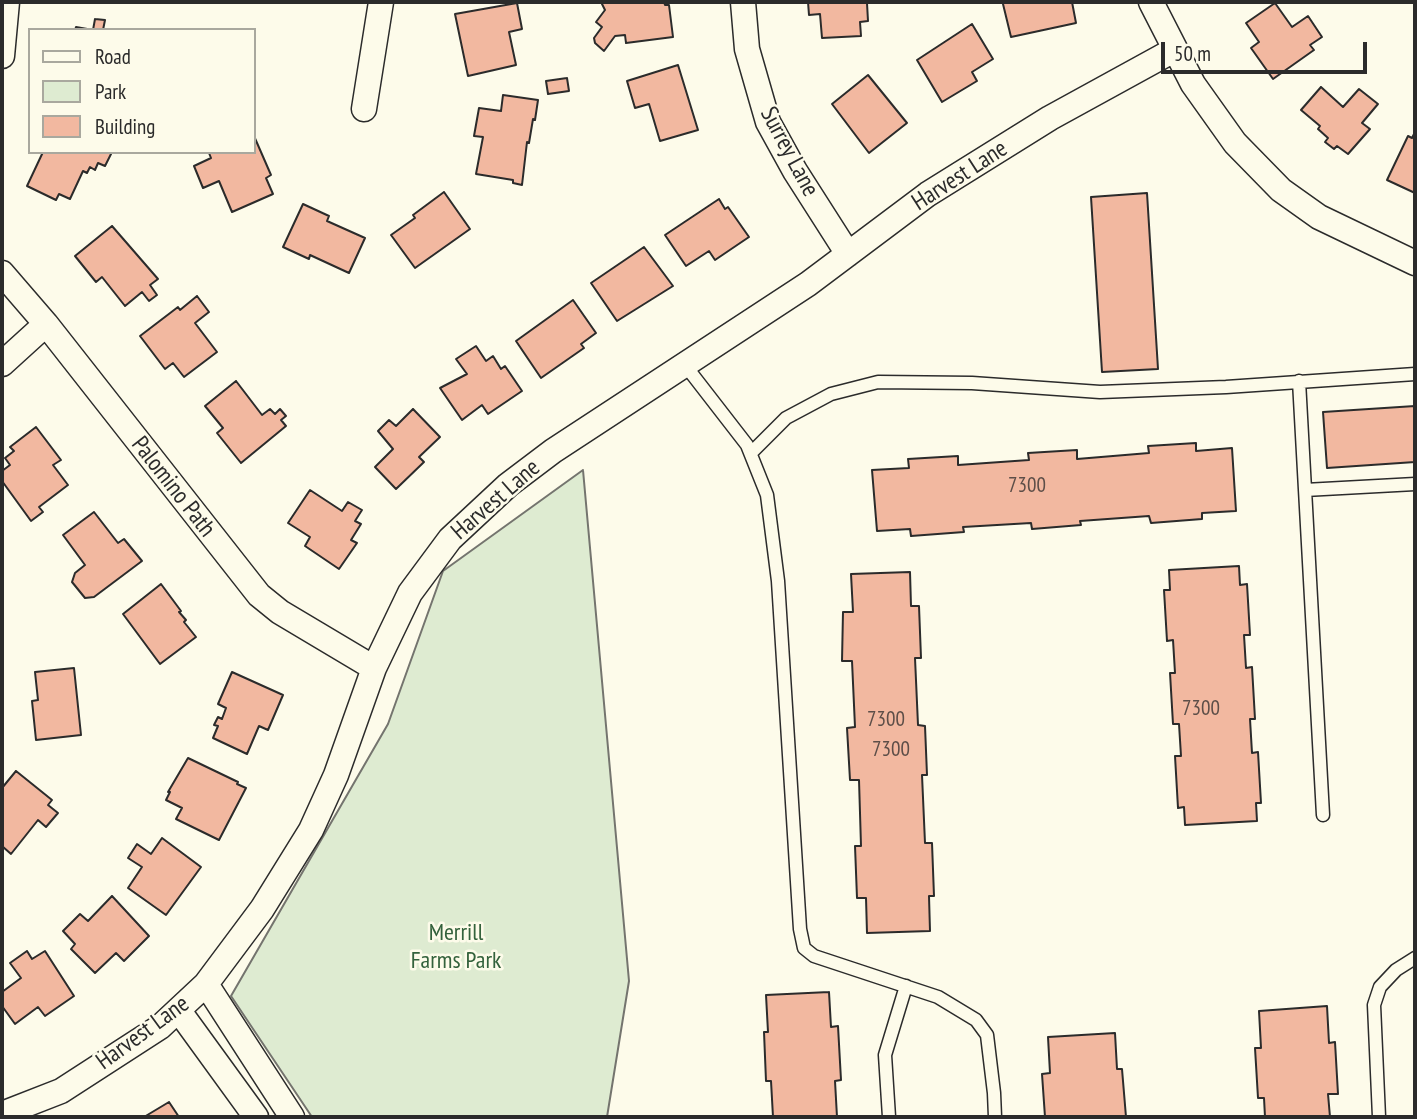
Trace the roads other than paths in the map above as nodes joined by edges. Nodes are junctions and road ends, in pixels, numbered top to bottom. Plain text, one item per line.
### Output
1 (7, 2) edge
2 (381, 2) edge
3 (743, 2) edge
4 (1150, 2) edge
5 (1174, 50) junction
6 (2, 56) edge
7 (364, 109) dead end
8 (849, 254) junction
9 (1415, 263) edge
10 (2, 273) edge
11 (46, 324) junction
12 (2, 364) edge
13 (685, 365) junction
14 (1415, 374) edge
15 (1300, 381) junction
16 (751, 453) junction
17 (1415, 484) edge
18 (1305, 490) junction
19 (374, 668) junction
20 (1323, 815) dead end
21 (1415, 958) edge
22 (206, 984) junction
23 (906, 986) junction
24 (179, 1010) junction
25 (2, 1114) edge
26 (256, 1117) edge
27 (292, 1117) edge
28 (889, 1117) edge
29 (995, 1117) edge
30 (1379, 1117) edge

1 - 6 street
2 - 7 street
3 - 8 street, Surrey Lane
4 - 5 street
5 - 8 street, Harvest Lane
5 - 9 street
8 - 13 street, Harvest Lane
10 - 11 street, Palomino Path
11 - 12 street
11 - 19 street, Palomino Path
13 - 16 lane
13 - 19 street, Harvest Lane
14 - 15 lane
15 - 16 lane
15 - 18 lane
16 - 23 lane
17 - 18 lane
18 - 20 lane
19 - 22 street, Harvest Lane
21 - 30 lane
22 - 24 street, Harvest Lane
22 - 27 street
23 - 28 lane
23 - 29 lane
24 - 25 street, Harvest Lane
24 - 26 street

